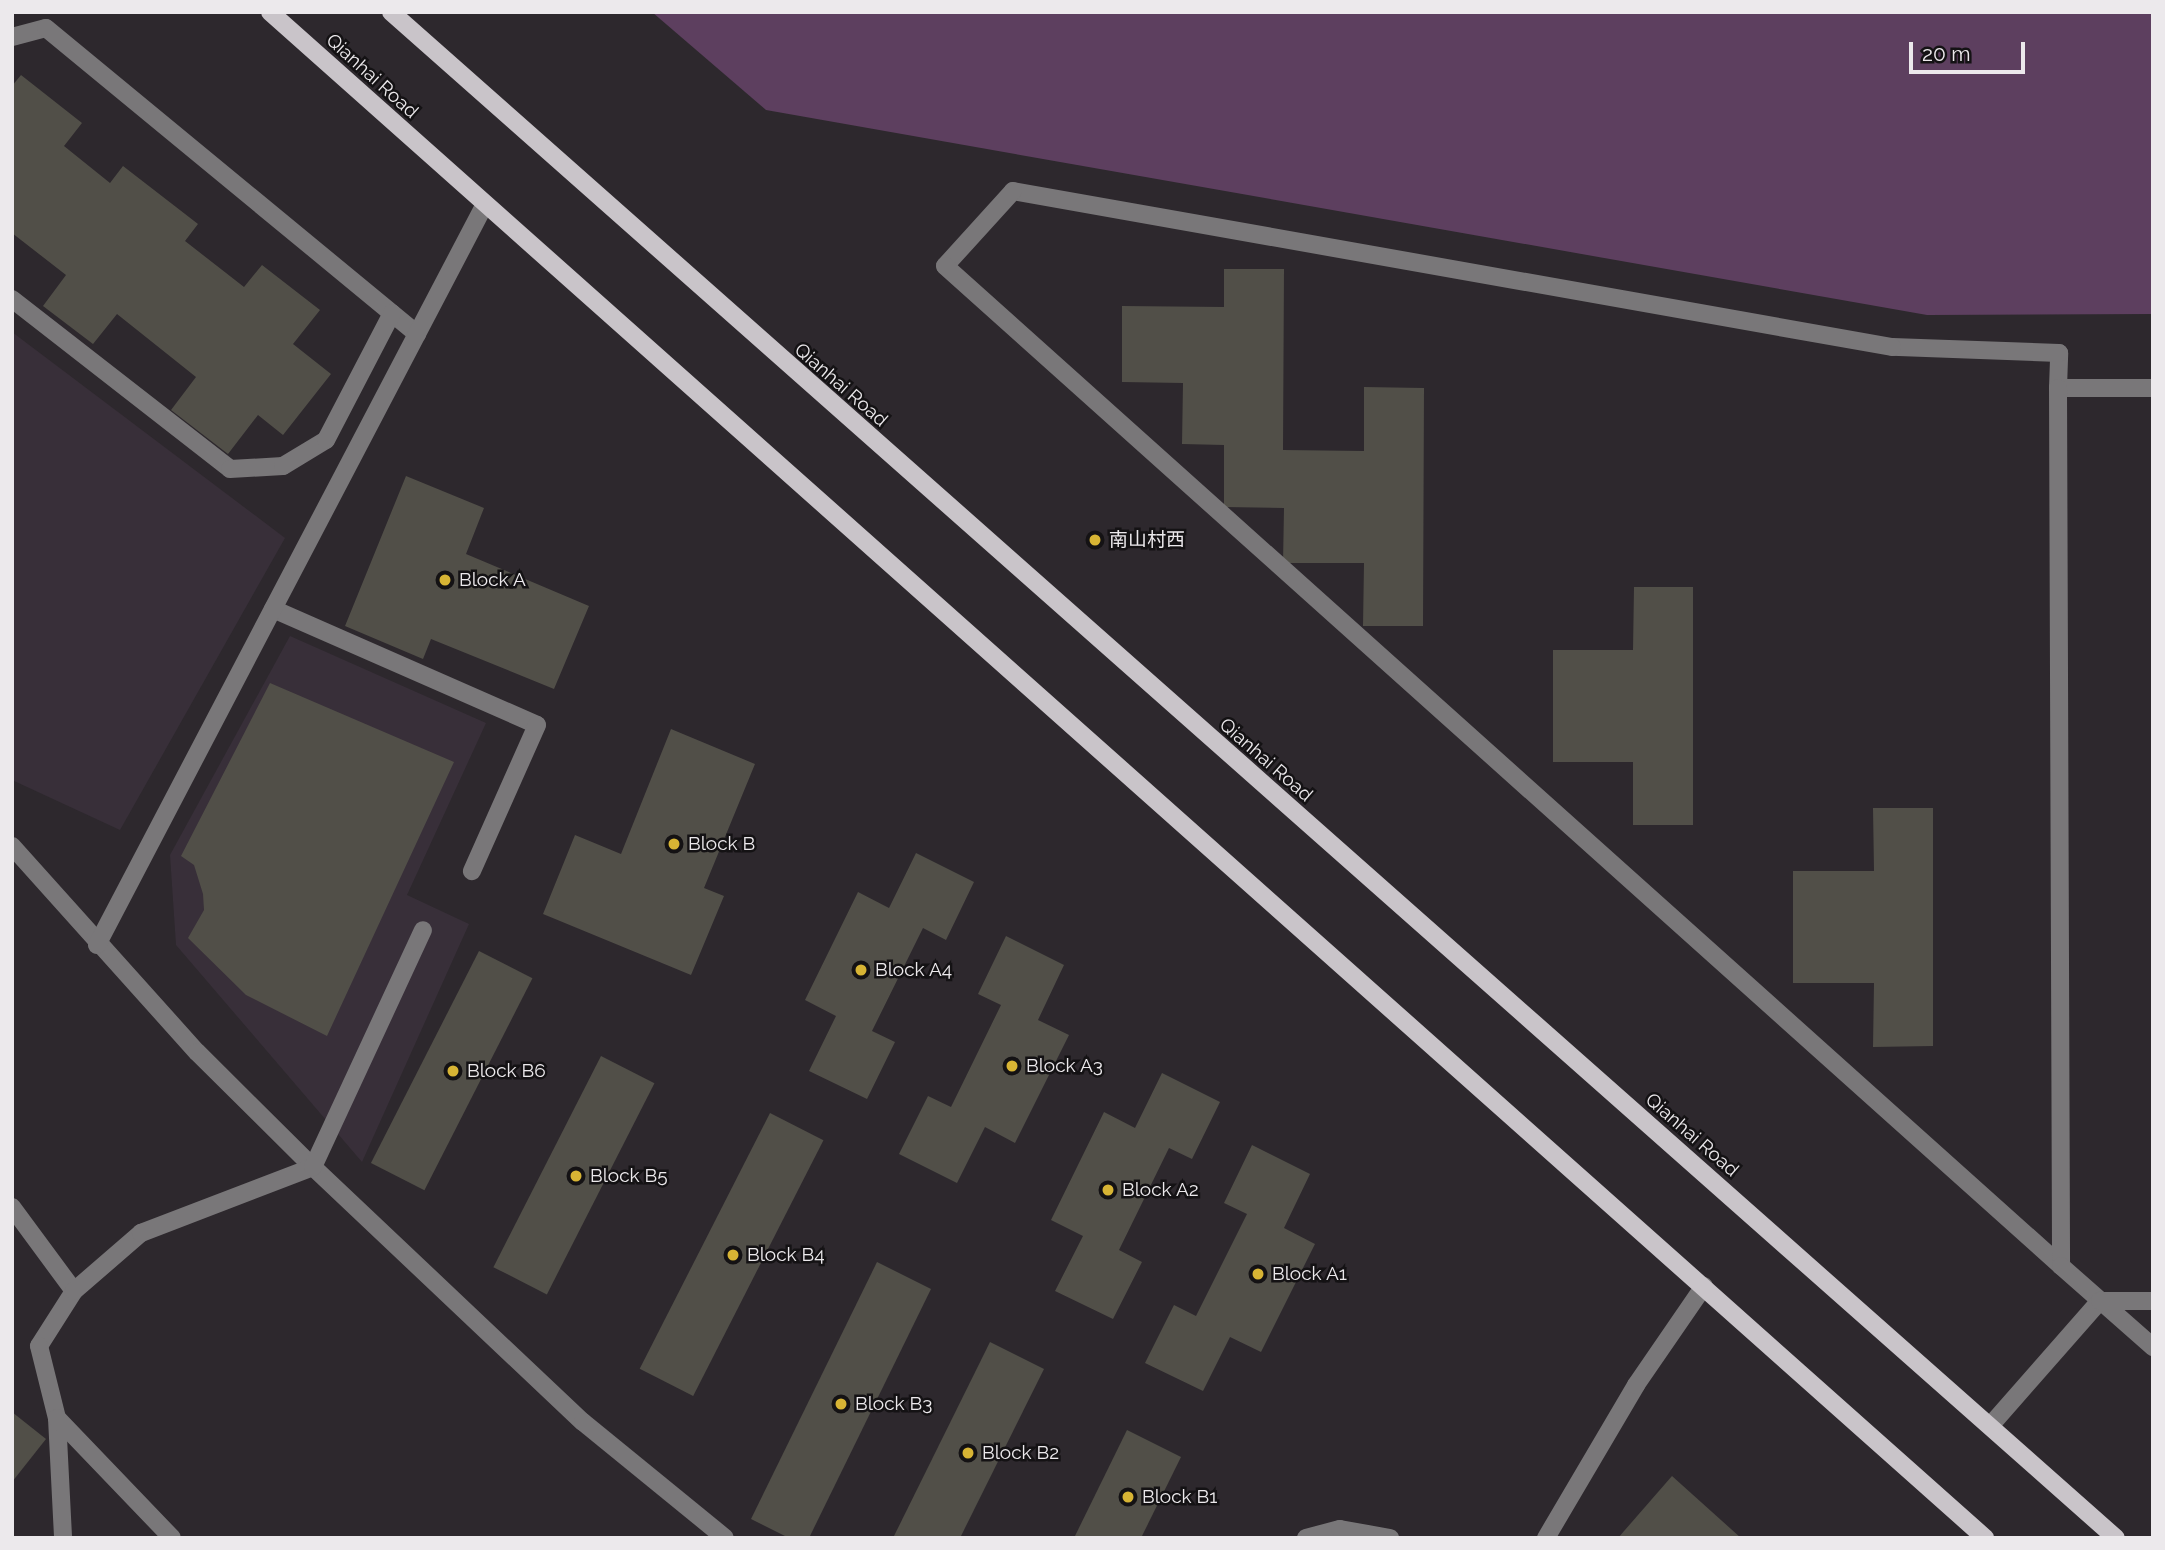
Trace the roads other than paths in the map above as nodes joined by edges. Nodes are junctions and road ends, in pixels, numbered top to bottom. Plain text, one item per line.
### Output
1 (270, 12) edge
2 (391, 12) edge
3 (12, 37) edge
4 (484, 206) junction
5 (12, 299) edge
6 (392, 313) junction
7 (417, 334) junction
8 (2058, 388) junction
9 (2153, 388) edge
10 (273, 609) junction
11 (12, 846) edge
12 (472, 871) dead end
13 (424, 930) dead end
14 (97, 945) junction
15 (313, 1167) junction
16 (12, 1207) edge
17 (2062, 1266) junction
18 (1704, 1286) junction
19 (74, 1291) junction
20 (2100, 1301) junction
21 (2153, 1301) edge
22 (2153, 1347) edge
23 (57, 1418) junction
24 (1990, 1426) junction
25 (63, 1538) edge
26 (172, 1538) edge
27 (725, 1538) edge
28 (1306, 1538) edge
29 (1390, 1538) edge
30 (1546, 1538) edge
31 (1985, 1538) edge
32 (2116, 1538) edge

1 - 4 main road, Qianhai Road
2 - 24 main road, Qianhai Road
3 - 6 street
4 - 7 street
4 - 18 main road, Qianhai Road
5 - 6 street
6 - 7 street
7 - 10 street
8 - 9 street
8 - 17 street
8 - 17 street
10 - 12 street
10 - 14 street
11 - 14 street
13 - 15 street
14 - 15 street
15 - 19 street
15 - 27 street
16 - 19 street
17 - 20 street
18 - 30 street
18 - 31 main road, Qianhai Road
19 - 23 street
20 - 21 street
20 - 22 street
20 - 24 street
23 - 25 street
23 - 26 street
24 - 32 main road, Qianhai Road
28 - 29 street

